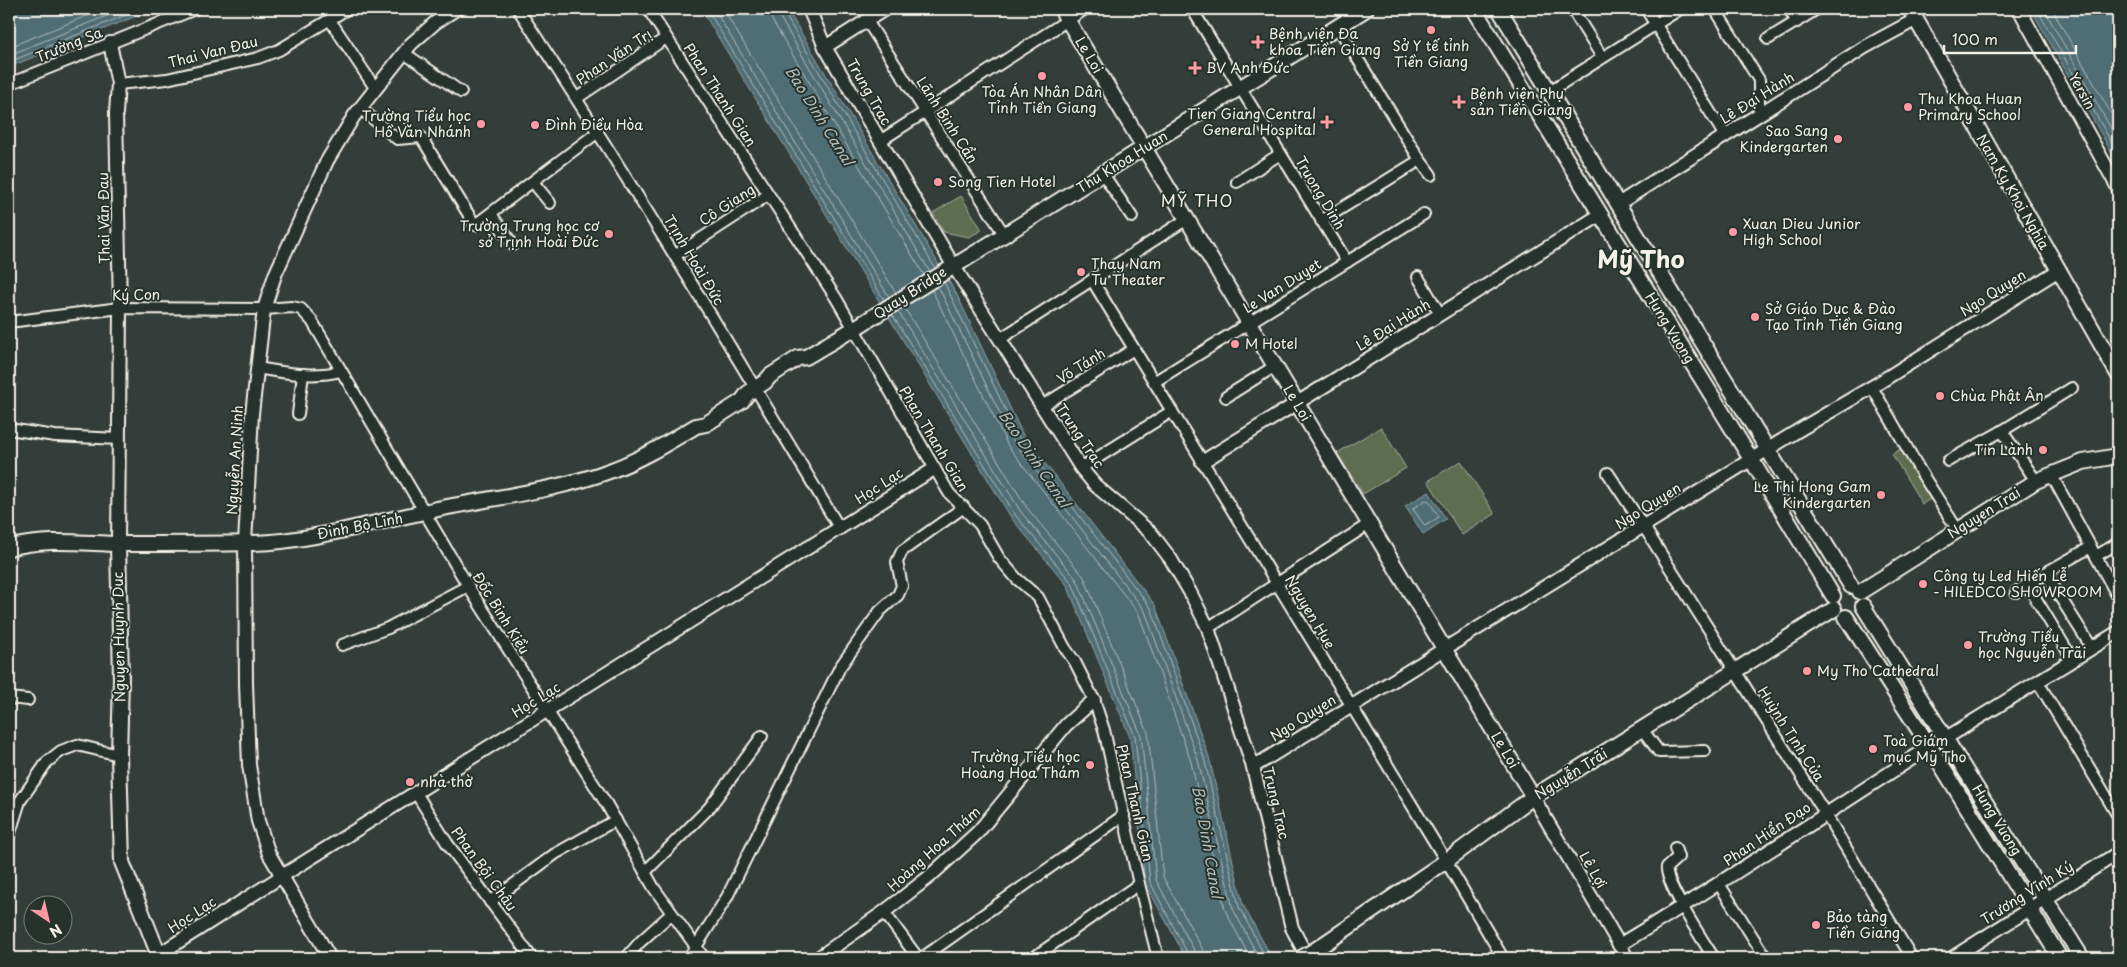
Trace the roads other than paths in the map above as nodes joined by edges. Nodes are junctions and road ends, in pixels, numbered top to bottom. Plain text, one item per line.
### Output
1 (195, 9) edge
2 (347, 9) edge
3 (456, 9) edge
4 (518, 9) edge
5 (648, 9) edge
6 (809, 9) edge
7 (884, 9) edge
8 (1085, 9) edge
9 (1192, 9) edge
10 (1366, 9) edge
11 (1474, 9) edge
12 (1499, 9) edge
13 (1572, 9) edge
14 (1646, 9) edge
15 (1680, 9) edge
16 (1715, 9) edge
17 (1790, 9) edge
18 (1817, 9) edge
19 (2019, 9) edge
20 (1064, 14) edge
21 (1912, 14) edge
22 (330, 20) junction
23 (867, 20) junction
24 (1796, 22) junction
25 (1656, 24) junction
26 (1338, 27) junction
27 (666, 38) junction
28 (1768, 39) dead end
29 (110, 44) junction
30 (825, 47) junction
31 (404, 52) junction
32 (1602, 57) junction
33 (1531, 60) junction
34 (1513, 72) junction
35 (9, 84) edge
36 (118, 84) junction
37 (375, 88) junction
38 (1240, 88) junction
39 (1550, 91) junction
40 (460, 92) dead end
41 (577, 98) junction
42 (360, 108) junction
43 (925, 111) junction
44 (1759, 114) junction
45 (598, 132) junction
46 (1725, 136) junction
47 (880, 141) junction
48 (1144, 148) junction
49 (1280, 154) junction
50 (1420, 160) junction
51 (1103, 174) junction
52 (1431, 175) dead end
53 (533, 182) junction
54 (1237, 182) dead end
55 (2118, 188) edge
56 (768, 195) junction
57 (550, 203) dead end
58 (1618, 204) junction
59 (491, 214) junction
60 (1424, 214) dead end
61 (1600, 215) junction
62 (1132, 217) dead end
63 (1187, 219) junction
64 (1321, 221) junction
65 (1004, 234) junction
66 (513, 245) dead end
67 (676, 255) junction
68 (1347, 262) junction
69 (950, 267) junction
70 (2059, 270) junction
71 (1418, 277) dead end
72 (1092, 280) junction
73 (120, 308) junction
74 (264, 309) junction
75 (1440, 314) junction
76 (867, 321) joint
77 (9, 322) edge
78 (1249, 323) junction
79 (855, 328) junction
80 (1000, 339) junction
81 (1134, 349) junction
82 (1275, 366) junction
83 (258, 368) junction
84 (341, 371) junction
85 (303, 374) junction
86 (2118, 374) edge
87 (1154, 382) junction
88 (1872, 387) junction
89 (756, 388) junction
90 (2072, 388) dead end
91 (1226, 396) dead end
92 (1296, 402) junction
93 (1042, 406) junction
94 (1172, 411) junction
95 (298, 414) dead end
96 (9, 429) edge
97 (2002, 430) junction
98 (119, 439) junction
99 (1768, 449) junction
100 (2118, 456) edge
101 (1751, 460) junction
102 (1948, 461) dead end
103 (1202, 462) junction
104 (934, 468) junction
105 (1082, 468) junction
106 (1608, 473) dead end
107 (2051, 474) junction
108 (2036, 481) junction
109 (964, 507) junction
110 (424, 512) junction
111 (1369, 524) junction
112 (1644, 527) junction
113 (840, 529) junction
114 (1957, 529) junction
115 (245, 543) junction
116 (2118, 543) edge
117 (118, 544) junction
118 (9, 548) edge
119 (2093, 552) junction
120 (2045, 573) junction
121 (2027, 584) junction
122 (1278, 585) junction
123 (468, 586) junction
124 (2016, 592) dead end
125 (1858, 594) junction
126 (2118, 597) edge
127 (1838, 607) junction
128 (1208, 628) junction
129 (2118, 632) edge
130 (342, 645) dead end
131 (1445, 648) junction
132 (2092, 648) junction
133 (2073, 660) junction
134 (1734, 671) junction
135 (2038, 682) junction
136 (9, 698) edge
137 (28, 700) dead end
138 (1094, 700) junction
139 (1351, 705) junction
140 (546, 712) junction
141 (1642, 729) junction
142 (762, 736) dead end
143 (1946, 738) junction
144 (1930, 747) junction
145 (1705, 751) dead end
146 (119, 755) junction
147 (1253, 767) junction
148 (416, 793) junction
149 (2118, 793) edge
150 (1533, 797) junction
151 (2109, 800) junction
152 (1826, 813) junction
153 (1124, 815) junction
154 (2118, 816) edge
155 (616, 820) junction
156 (9, 836) edge
157 (1675, 848) dead end
158 (2118, 853) edge
159 (1446, 861) junction
160 (644, 872) junction
161 (282, 876) junction
162 (1139, 884) junction
163 (1719, 884) junction
164 (2046, 898) junction
165 (490, 902) junction
166 (1683, 907) junction
167 (2030, 908) junction
168 (884, 912) junction
169 (671, 914) junction
170 (1619, 945) junction
171 (696, 948) junction
172 (1307, 953) edge
173 (157, 957) edge
174 (330, 958) edge
175 (532, 958) edge
176 (626, 958) edge
177 (688, 958) edge
178 (704, 958) edge
179 (818, 958) edge
180 (918, 958) edge
181 (922, 958) edge
182 (1033, 958) edge
183 (1158, 958) edge
184 (1503, 958) edge
185 (1627, 958) edge
186 (1714, 958) edge
187 (1766, 958) edge
188 (1912, 958) edge
189 (1952, 958) edge
190 (2060, 958) edge
191 (2082, 958) edge

1 - 29 street, Trường Sa
2 - 22 street, Thai Van Đau
3 - 31 street, Nguyễn An Ninh
4 - 41 street, Trịnh Hoài Đức
5 - 27 street, Phan Thanh Gian
6 - 30 street, Trung Trac
7 - 23 street
8 - 20 street
9 - 38 street, Truong Dinh
10 - 26 main road, Thu Khoa Huan
11 - 34 main road, Hung Vuong
12 - 33 main road, Hung Vuong
13 - 32 street
14 - 25 street
15 - 25 street
16 - 44 street
17 - 24 street
18 - 24 street
19 - 55 street, Yersin
20 - 43 street
20 - 48 main road, Le Loi
21 - 44 street, Lê Đại Hành
21 - 70 main road, Nam Ky Khoi Nghia
22 - 36 street, Thai Van Đau
22 - 37 street
23 - 30 street
23 - 43 street, Lãnh Binh Cẩn
24 - 28 street
25 - 32 street
25 - 46 street
26 - 38 main road, Thu Khoa Huan
26 - 50 street
27 - 41 street, Phan Văn Trị
27 - 56 street, Phan Thanh Gian
29 - 35 street, Trường Sa
29 - 36 street, Thai Văn Đau
30 - 47 street, Trung Trac
31 - 37 street, Nguyễn An Ninh
31 - 40 street
32 - 39 street
33 - 34 main road
33 - 39 main road, Hung Vuong
34 - 61 main road, Hung Vuong
36 - 73 street, Thai Văn Đau
37 - 42 street, Nguyễn An Ninh
38 - 48 main road, Thu Khoa Huan
38 - 49 street, Truong Dinh
39 - 58 main road, Hung Vuong
41 - 45 street, Trịnh Hoài Đức
42 - 59 street
42 - 74 street, Nguyễn An Ninh
43 - 47 street
43 - 65 street, Lãnh Binh Cẩn
44 - 46 street, Lê Đại Hành
45 - 53 street
45 - 67 street, Trịnh Hoài Đức
46 - 58 street, Lê Đại Hành
47 - 69 street, Trung Trac
48 - 51 main road, Thu Khoa Huan
48 - 63 main road, Le Loi
49 - 54 street
49 - 64 street, Truong Dinh
50 - 52 street
50 - 64 street
51 - 62 street
51 - 65 main road, Thu Khoa Huan
53 - 57 street
53 - 59 street
56 - 67 street, Cô Giang
56 - 79 street, Phan Thanh Gian
58 - 61 main road
58 - 99 main road, Hung Vuong
59 - 66 street
60 - 68 street, Le Van Duyet
61 - 75 street, Lê Đại Hành
61 - 101 main road, Hung Vuong
63 - 72 street
63 - 78 main road, Le Loi
64 - 68 street, Truong Dinh
65 - 69 main road, Thu Khoa Huan
67 - 89 street, Trịnh Hoài Đức
68 - 78 street, Le Van Duyet
69 - 76 main road, Quay Bridge
69 - 80 street, Trung Trac
70 - 86 main road, Nam Ky Khoi Nghia
70 - 88 street, Ngo Quyen
71 - 75 street
72 - 80 street
72 - 81 street, Nguyen Hue
73 - 74 street, Ký Con
73 - 77 street, Ký Con
73 - 98 street, Nguyen Huynh Duc
74 - 83 street, Nguyễn An Ninh
74 - 84 street, Đốc Binh Kiều
75 - 92 street, Lê Đại Hành
76 - 79 main road, Đinh Bộ Lĩnh
78 - 82 main road, Le Loi
78 - 87 street, Le Van Duyet
79 - 89 main road, Đinh Bộ Lĩnh
79 - 104 street, Phan Thanh Gian
80 - 93 street, Trung Trac
81 - 87 street, Nguyen Hue
81 - 93 street, Võ Tánh
82 - 91 street
82 - 92 main road, Le Loi
83 - 85 street
83 - 115 street, Nguyễn An Ninh
84 - 85 street
84 - 110 street, Đốc Binh Kiều
85 - 95 street
87 - 94 street, Nguyen Hue
88 - 99 street, Ngo Quyen
88 - 114 street
89 - 110 main road, Đinh Bộ Lĩnh
89 - 113 street, Trịnh Hoài Đức
90 - 97 street
92 - 103 street, Lê Đại Hành
92 - 111 main road, Le Loi
93 - 105 street, Trung Trac
94 - 103 street, Nguyen Hue
94 - 105 street
96 - 98 street
97 - 102 street
97 - 108 street
98 - 117 street, Nguyen Huynh Duc
99 - 101 street, Ngo Quyen
99 - 125 main road, Hung Vuong
100 - 107 main road, Nguyen Trai
101 - 112 street, Ngo Quyen
101 - 127 main road, Hung Vuong
103 - 122 street, Nguyen Hue
104 - 109 street, Phan Thanh Gian
104 - 113 street, Học Lạc
105 - 128 street, Trung Trac
106 - 112 street, Huỳnh Tịnh Của
107 - 108 main road, Nguyen Trai
107 - 119 street
108 - 114 main road, Nguyen Trai
109 - 138 street, Phan Thanh Gian
109 - 171 street
110 - 115 main road, Đinh Bộ Lĩnh
110 - 123 street, Đốc Binh Kiều
111 - 122 street
111 - 131 main road, Le Loi
112 - 131 street, Ngo Quyen
112 - 134 street, Huỳnh Tịnh Của
113 - 140 street, Học Lạc
114 - 125 main road, Nguyen Trai
115 - 117 main road, Đinh Bộ Lĩnh
115 - 161 street, Nguyễn An Ninh
116 - 119 street
117 - 118 main road, Đinh Bộ Lĩnh
117 - 146 main road, Nguyen Huynh Duc
119 - 120 street
119 - 126 street
120 - 121 street
120 - 132 street
121 - 124 street
121 - 133 street
122 - 128 street
122 - 139 street, Nguyen Hue
123 - 130 street
123 - 140 street, Đốc Binh Kiều
125 - 127 main road, Nguyen Trai
125 - 127 main road, Nguyen Trai
125 - 143 main road, Hung Vuong
127 - 134 main road, Nguyễn Trãi
127 - 144 main road, Hung Vuong
128 - 147 street, Trung Trac
129 - 132 street
131 - 139 street, Ngo Quyen
131 - 150 main road, Le Loi
132 - 133 street
133 - 135 street
134 - 141 main road, Nguyễn Trãi
134 - 152 street, Huỳnh Tịnh Của
135 - 143 street
135 - 151 street
136 - 137 street
138 - 153 street, Phan Thanh Gian
138 - 168 street, Hoàng Hoa Thám
139 - 147 street, Ngo Quyen
139 - 159 street, Nguyen Hue
140 - 148 street, Học Lạc
140 - 155 street, Đốc Binh Kiều
141 - 145 street
141 - 150 main road, Nguyễn Trãi
142 - 160 street
143 - 164 main road, Hung Vuong
144 - 152 street, Phan Hiển Đạo
144 - 167 main road, Hung Vuong
146 - 156 street
146 - 173 main road, Nguyen Huynh Duc
147 - 172 street, Trung Trac
148 - 161 street, Học Lạc
148 - 165 street, Phan Bội Châu
149 - 151 street
150 - 159 main road, Nguyễn Trãi
150 - 170 street, Lê Lợi
151 - 154 street
152 - 163 street, Phan Hiển Đạo
152 - 188 street, Huỳnh Tịnh Của
153 - 162 street, Phan Thanh Gian
153 - 181 street
155 - 160 street, Đốc Binh Kiều
155 - 165 street
157 - 166 street
158 - 164 street, Trương Vĩnh Ký
159 - 172 main road, Nguyễn Trãi
159 - 184 street, Nguyen Hue
160 - 169 street, Đốc Binh Kiều
161 - 173 street, Học Lạc
161 - 174 street, Nguyễn An Ninh
162 - 182 street
162 - 183 street, Phan Thanh Gian
163 - 166 street, Phan Hiển Đạo
163 - 187 street
164 - 167 street, Trương Vĩnh Ký
164 - 191 main road, Hung Vuong
165 - 175 street, Phan Bội Châu
166 - 170 street, Phan Hiển Đạo
166 - 186 street
167 - 189 street, Trương Vĩnh Ký
167 - 190 main road, Hung Vuong
168 - 179 street, Hoàng Hoa Thám
168 - 180 street
169 - 171 street, Đốc Binh Kiều
169 - 176 street
170 - 185 street, Lê Lợi
171 - 177 street
171 - 178 street, Đốc Binh Kiều

